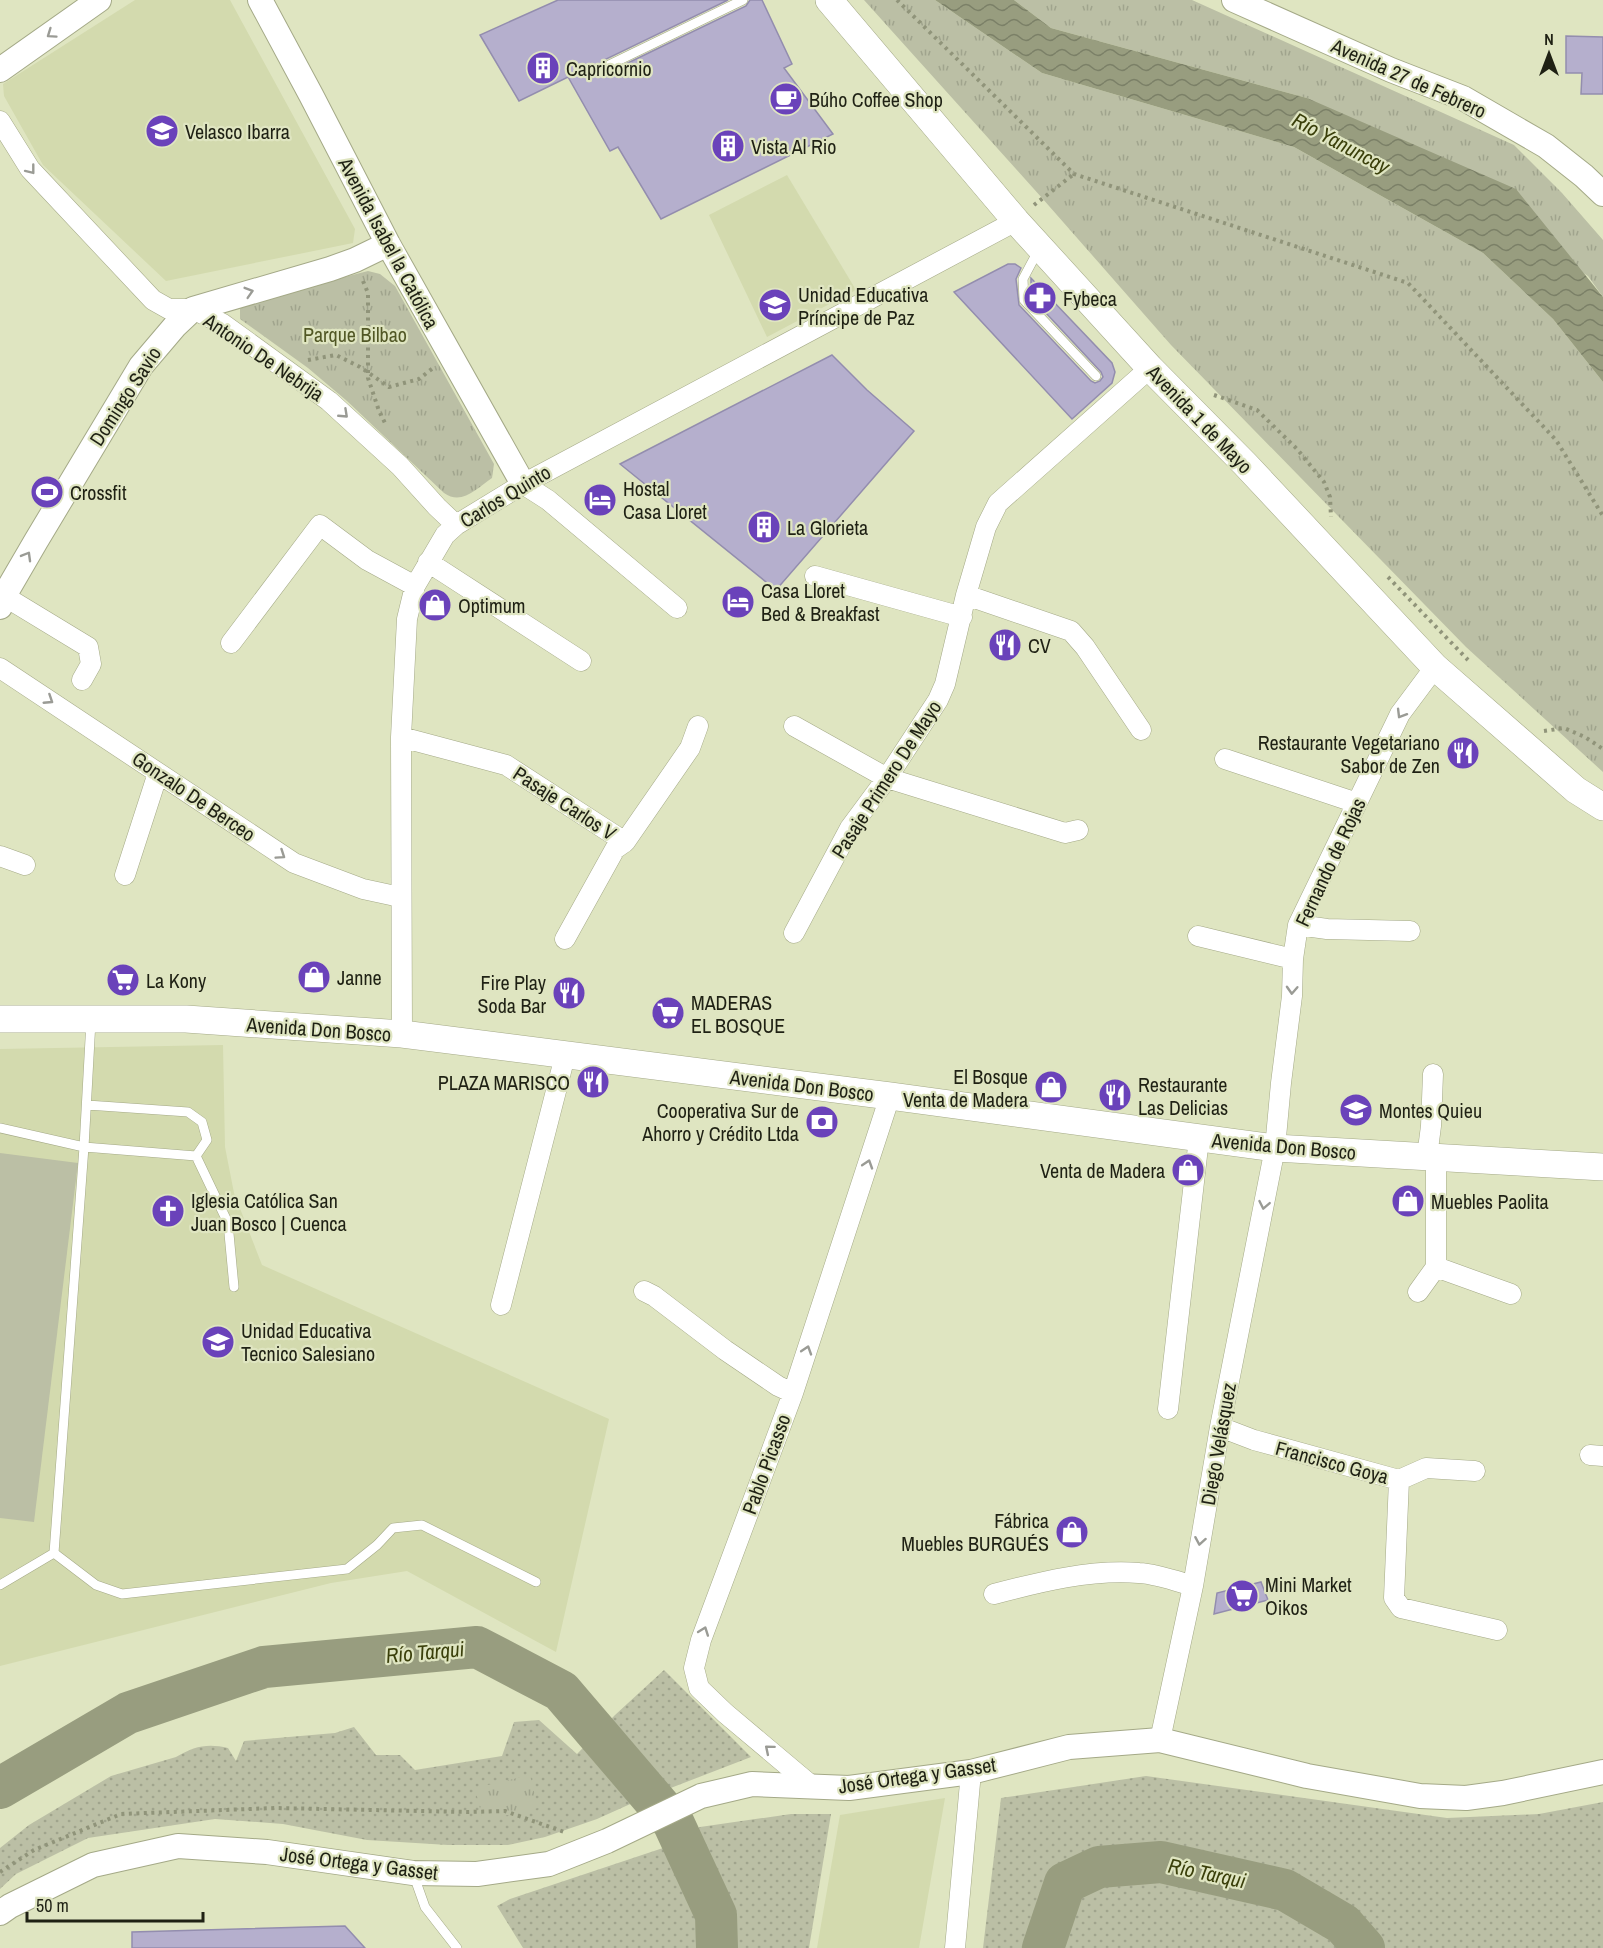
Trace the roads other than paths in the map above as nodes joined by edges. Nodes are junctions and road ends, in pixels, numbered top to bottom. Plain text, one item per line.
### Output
1 (99, 0) edge
2 (260, 0) edge
3 (743, 0) edge
4 (829, 0) edge
5 (1234, 0) edge
6 (607, 66) dead end
7 (0, 70) edge
8 (0, 121) edge
9 (1603, 194) edge
10 (1025, 208) junction
11 (388, 244) junction
12 (1040, 247) junction
13 (193, 309) junction
14 (1150, 368) junction
15 (1096, 376) dead end
16 (523, 484) junction
17 (456, 525) junction
18 (428, 562) junction
19 (815, 576) dead end
20 (415, 586) junction
21 (966, 595) junction
22 (2, 601) edge
23 (677, 608) dead end
24 (962, 617) junction
25 (231, 643) dead end
26 (581, 661) dead end
27 (0, 668) edge
28 (1435, 668) junction
29 (82, 680) dead end
30 (698, 726) dead end
31 (794, 726) dead end
32 (1141, 730) dead end
33 (401, 736) junction
34 (1225, 759) dead end
35 (158, 773) junction
36 (887, 778) junction
37 (1357, 803) junction
38 (1603, 807) edge
39 (1078, 830) dead end
40 (625, 842) junction
41 (0, 856) edge
42 (25, 865) dead end
43 (125, 875) dead end
44 (400, 897) junction
45 (1298, 926) junction
46 (1410, 931) dead end
47 (794, 933) dead end
48 (1198, 936) dead end
49 (565, 939) dead end
50 (1293, 959) junction
51 (0, 1019) edge
52 (92, 1019) junction
53 (402, 1035) junction
54 (565, 1056) junction
55 (1432, 1074) dead end
56 (890, 1096) junction
57 (87, 1105) junction
58 (0, 1128) edge
59 (1199, 1138) junction
60 (84, 1147) junction
61 (1275, 1148) junction
62 (196, 1156) junction
63 (1432, 1157) junction
64 (1603, 1167) edge
65 (1436, 1267) junction
66 (234, 1287) dead end
67 (644, 1291) dead end
68 (1418, 1292) dead end
69 (1511, 1294) dead end
70 (501, 1305) dead end
71 (793, 1393) junction
72 (1168, 1409) dead end
73 (1220, 1428) junction
74 (1475, 1471) dead end
75 (1399, 1480) junction
76 (54, 1553) junction
77 (536, 1582) dead end
78 (0, 1585) edge
79 (1193, 1586) junction
80 (994, 1594) dead end
81 (1497, 1630) dead end
82 (1160, 1740) junction
83 (971, 1772) junction
84 (1603, 1772) edge
85 (813, 1787) junction
86 (413, 1873) junction
87 (0, 1913) edge
88 (457, 1948) edge
89 (955, 1948) edge

1 -> 7 street
2 - 11 street, Avenida Isabel la Católica
3 - 6 lane
4 - 10 main road, Avenida 1 de Mayo
5 - 9 street, Avenida 27 de Febrero
8 -> 13 street, Antonio De Nebrija
10 - 12 main road, Avenida 1 de Mayo
10 - 16 street, Carlos Quinto
13 -> 11 street, Domingo Savio
11 - 16 street, Avenida Isabel la Católica
12 - 14 main road, Avenida 1 de Mayo
12 - 15 lane
13 -> 17 street, Antonio De Nebrija
22 -> 13 street, Domingo Savio
14 - 21 street, Pasaje Primero De Mayo
14 - 28 main road, Avenida 1 de Mayo
16 - 17 street, Carlos Quinto
16 - 23 street
17 - 18 street, Carlos Quinto
18 - 20 street, Carlos Quinto
18 - 26 street
19 - 24 street
20 - 25 street
20 - 33 street, Carlos Quinto
21 - 24 street, Pasaje Primero De Mayo
21 - 32 street
22 - 29 street
24 - 36 street, Pasaje Primero De Mayo
27 -> 35 street, Gonzalo De Berceo
28 -> 37 street, Fernando de Rojas
28 - 38 main road, Avenida 1 de Mayo
30 - 40 street, Pasaje Carlos V
31 - 36 street
33 - 40 street, Pasaje Carlos V
33 - 44 street, Carlos Quinto
34 - 37 street
35 - 43 street
35 -> 44 street, Gonzalo De Berceo
36 - 39 street
36 - 47 street, Pasaje Primero De Mayo
37 - 45 street, Fernando de Rojas
40 - 49 street, Pasaje Carlos V
41 - 42 street
44 - 53 street, Carlos Quinto
45 - 46 street
45 - 50 street, Fernando de Rojas
48 - 50 street
50 -> 61 street, Fernando de Rojas
51 - 52 main road, Avenida Don Bosco
52 - 53 main road, Avenida Don Bosco
52 - 57 lane
53 - 54 main road, Avenida Don Bosco
54 - 56 main road, Avenida Don Bosco
54 - 70 street
55 - 63 street
56 - 59 main road, Avenida Don Bosco
71 -> 56 street, Pablo Picasso
57 - 60 lane
57 - 62 lane
58 - 60 lane
59 - 61 main road, Avenida Don Bosco
59 - 72 street
60 - 62 lane
60 - 76 lane
61 - 63 main road, Avenida Don Bosco
61 -> 73 street, Diego Velásquez
62 - 66 lane
63 - 64 main road, Avenida Don Bosco
63 - 65 street
65 - 68 street
65 - 69 street
67 - 71 street
85 -> 71 street, Pablo Picasso
73 - 75 street, Francisco Goya
73 -> 79 street, Diego Velásquez
74 - 75 street
75 - 81 street, Francisco Goya
76 - 77 lane
76 - 78 lane
79 - 80 street
79 - 82 street, Diego Velásquez
82 - 83 street, José Ortega y Gasset
82 - 84 street, José Ortega y Gasset
83 - 85 street, José Ortega y Gasset
83 - 89 street
85 - 86 street, José Ortega y Gasset
86 - 87 street, José Ortega y Gasset
86 - 88 lane

